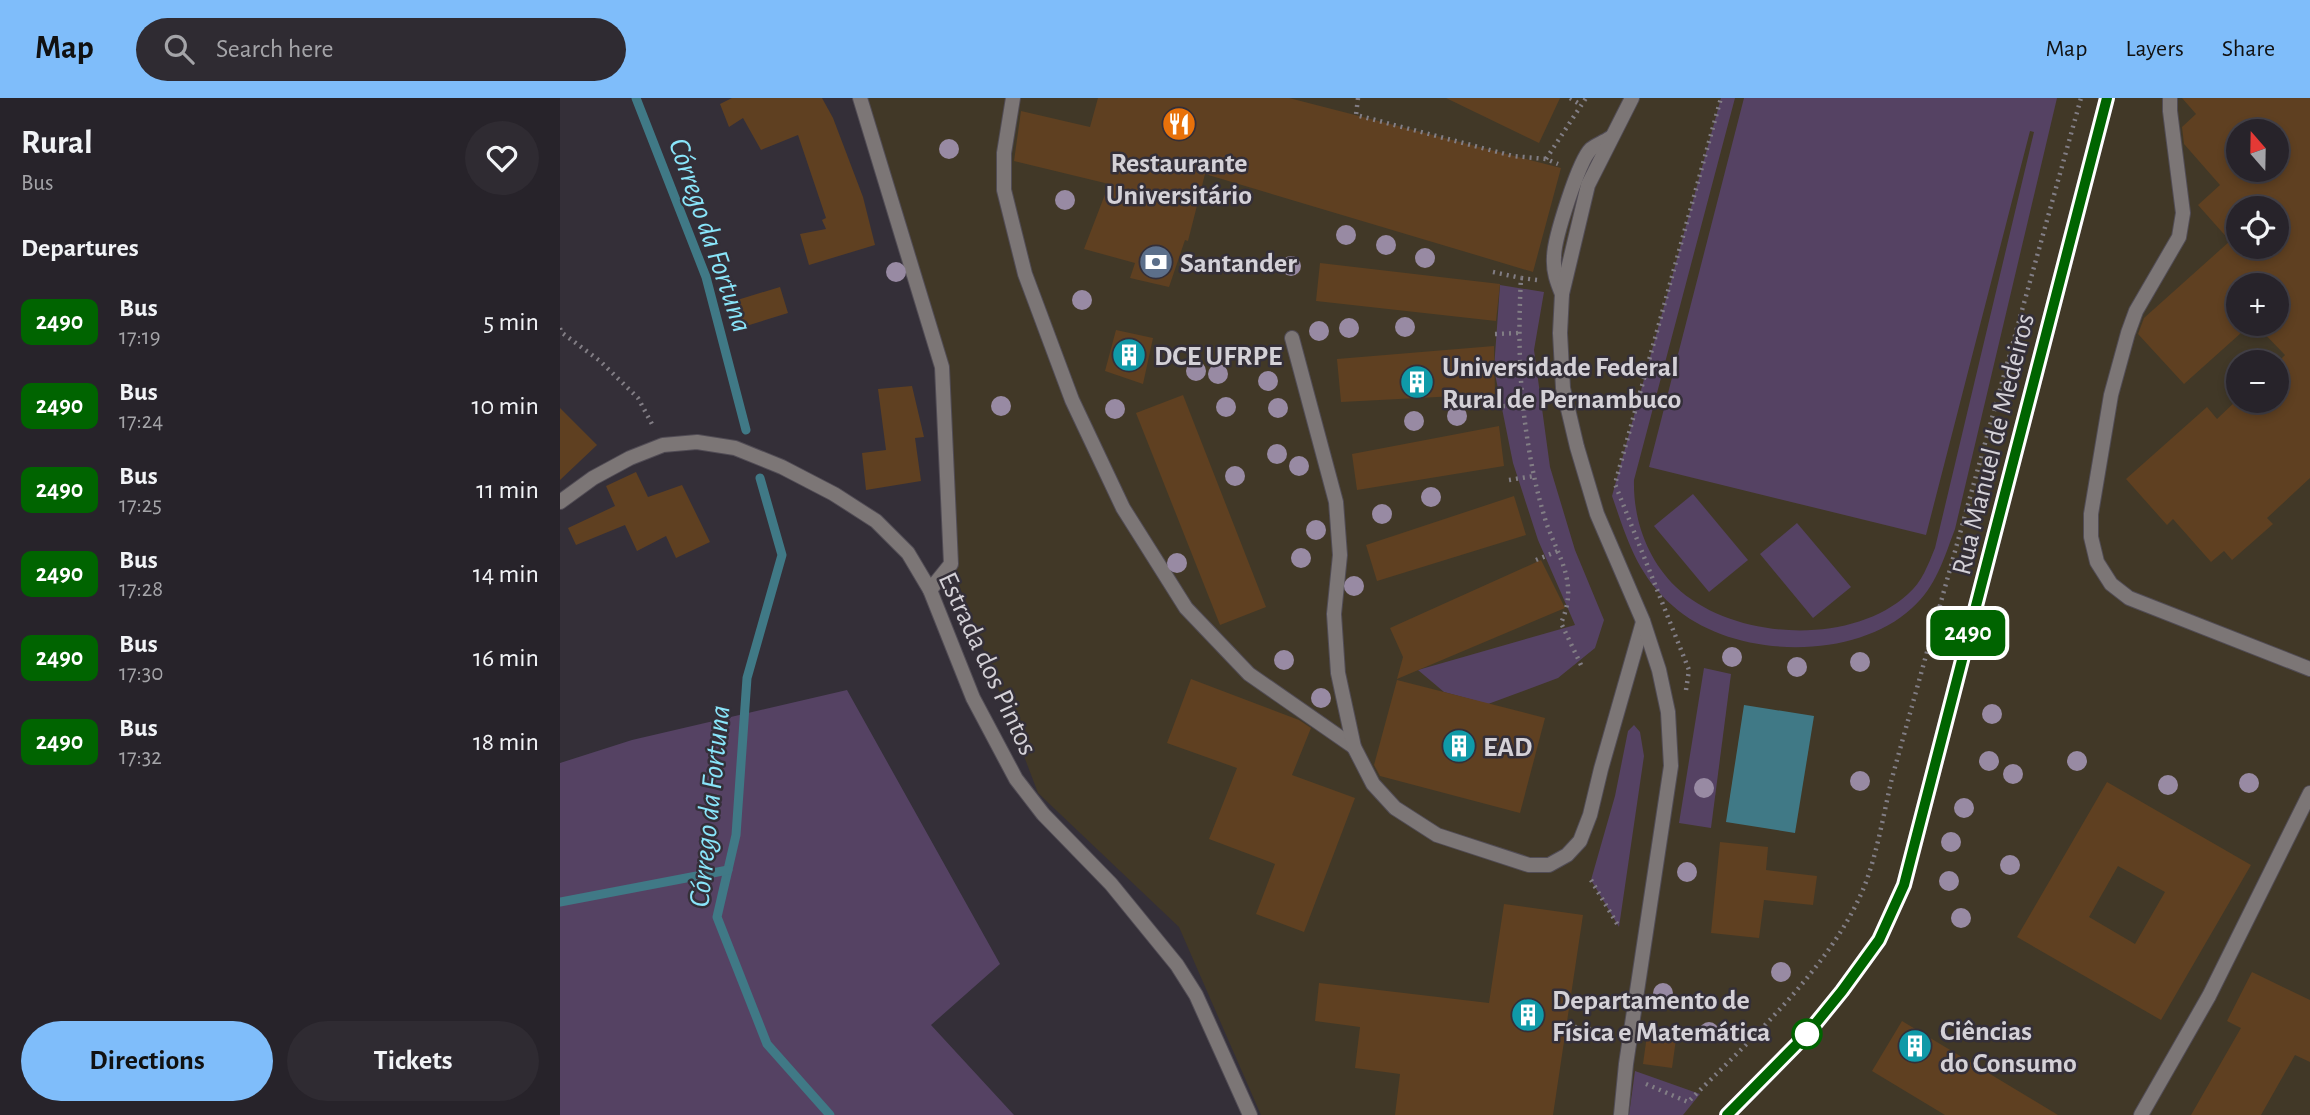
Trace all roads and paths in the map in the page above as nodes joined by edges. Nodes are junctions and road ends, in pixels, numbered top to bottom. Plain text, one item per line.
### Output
1 (860, 98) edge
2 (1013, 98) edge
3 (1358, 98) edge
4 (1570, 98) edge
5 (1586, 98) edge
6 (1632, 98) edge
7 (1721, 98) edge
8 (2081, 98) edge
9 (2107, 98) edge
10 (2170, 98) edge
11 (1581, 105) junction
12 (1493, 272) dead end
13 (1521, 278) junction
14 (1560, 289) junction
15 (560, 328) edge
16 (1519, 333) junction
17 (1495, 334) dead end
18 (1292, 338) dead end
19 (1524, 404) junction
20 (1496, 407) dead end
21 (663, 445) junction
22 (1534, 476) junction
23 (1509, 480) dead end
24 (560, 502) edge
25 (1558, 551) junction
26 (1536, 560) dead end
27 (930, 590) junction
28 (1643, 621) junction
29 (1582, 667) dead end
30 (2310, 669) edge
31 (1685, 697) dead end
32 (1354, 747) junction
33 (2310, 793) edge
34 (1591, 880) dead end
35 (1619, 927) dead end
36 (1575, 1027) dead end
37 (1603, 1031) dead end
38 (1635, 1079) dead end
39 (1250, 1115) edge
40 (1621, 1115) edge
41 (1727, 1115) edge
42 (2141, 1115) edge

1 - 27 street
2 - 32 street
3 - 11 path
4 - 11 path
5 - 11 path
6 - 14 street
7 - 31 path
8 - 38 path
9 - 41 main road, Rua Manuel de Medeiros
10 - 30 street
12 - 13 path
13 - 14 path
13 - 16 path
14 - 28 street
15 - 21 path
16 - 17 path
16 - 19 path
18 - 32 street
19 - 20 path
19 - 22 path
21 - 24 street, Estrada dos Pintos
21 - 27 street, Estrada dos Pintos
22 - 23 path
22 - 25 path
25 - 26 path
25 - 29 path
27 - 39 street, Estrada dos Pintos
28 - 32 street
28 - 40 street
33 - 42 street
34 - 35 path
36 - 37 path

